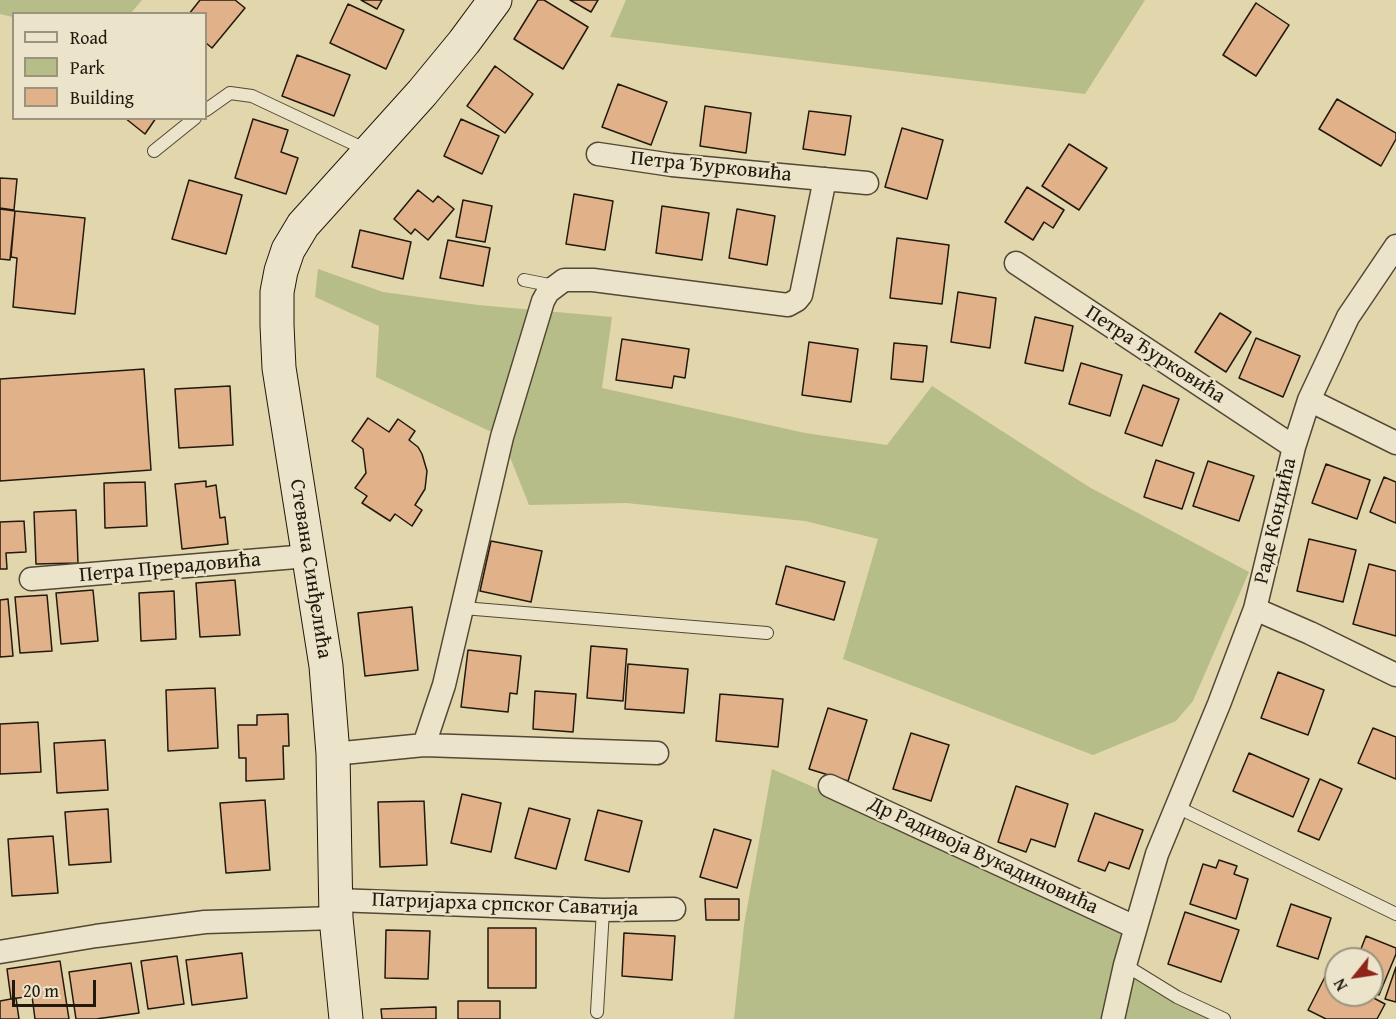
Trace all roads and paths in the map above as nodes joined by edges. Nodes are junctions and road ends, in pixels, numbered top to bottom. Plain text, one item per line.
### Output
1 (495, 0) edge
2 (207, 109) edge
3 (193, 120) edge
4 (154, 151) dead end
5 (370, 151) junction
6 (598, 154) dead end
7 (825, 179) junction
8 (867, 183) dead end
9 (1396, 246) edge
10 (1016, 263) dead end
11 (525, 280) dead end
12 (554, 286) junction
13 (1309, 400) junction
14 (1396, 443) edge
15 (1294, 447) junction
16 (308, 556) junction
17 (31, 579) dead end
18 (463, 608) junction
19 (1255, 609) junction
20 (767, 633) dead end
21 (1396, 675) edge
22 (424, 745) junction
23 (657, 753) dead end
24 (333, 754) junction
25 (830, 786) dead end
26 (1177, 807) junction
27 (336, 909) junction
28 (674, 909) dead end
29 (603, 910) junction
30 (1396, 915) edge
31 (1136, 927) junction
32 (0, 952) edge
33 (1125, 965) junction
34 (597, 1012) dead end
35 (346, 1019) edge
36 (1113, 1019) edge
37 (1224, 1019) edge

1 - 5 street, Стевана Синђелића
2 - 5 lane
3 - 4 lane
5 - 16 street, Стевана Синђелића
6 - 7 street, Петра Ђурковића
7 - 8 street, Петра Ђурковића
7 - 12 street
9 - 13 street, Раде Кондића
10 - 15 street, Петра Ђурковића
11 - 12 lane
12 - 18 street
13 - 14 street
13 - 15 street, Раде Кондића
15 - 19 street, Раде Кондића
16 - 17 street, Петра Прерадовића
16 - 24 street, Стевана Синђелића
18 - 20 lane
18 - 22 street
19 - 21 street
19 - 26 street, Раде Кондића
22 - 23 street
22 - 24 street
24 - 27 street, Стевана Синђелића
25 - 31 street, Др Радивоја Вукадиновића
26 - 30 lane
26 - 31 street, Раде Кондића
27 - 29 street, Патријарха српског Саватија
27 - 32 street, Патријарха српског Саватија
27 - 35 street, Стевана Синђелића
28 - 29 street, Патријарха српског Саватија
29 - 34 lane
31 - 33 street, Раде Кондића
33 - 36 street, Раде Кондића
33 - 37 lane

